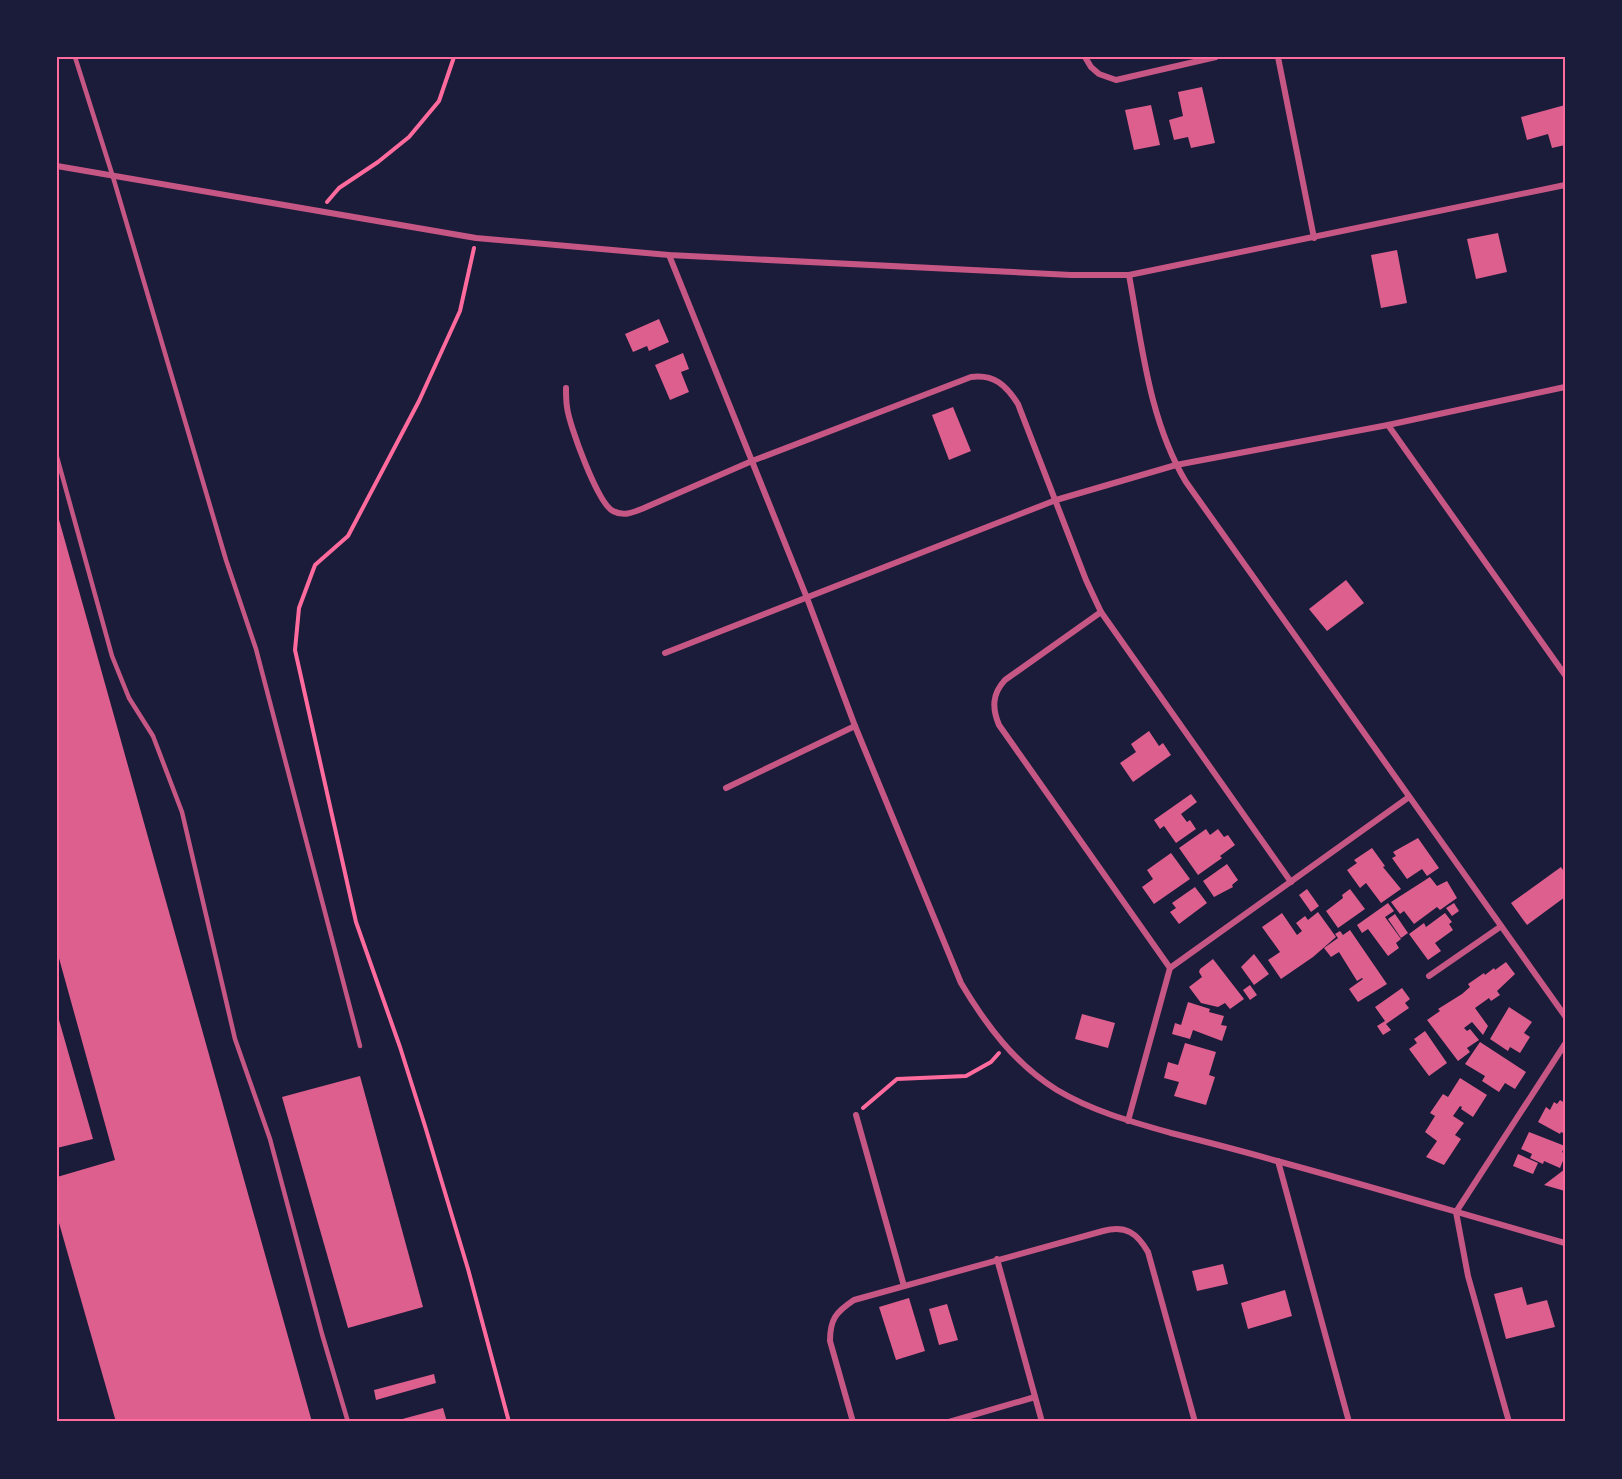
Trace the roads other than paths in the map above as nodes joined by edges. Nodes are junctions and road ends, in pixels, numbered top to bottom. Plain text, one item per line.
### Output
1 (75, 57) edge
2 (1085, 57) edge
3 (1216, 57) edge
4 (1278, 57) edge
5 (57, 166) edge
6 (113, 177) junction
7 (1565, 185) edge
8 (1314, 238) junction
9 (669, 255) junction
10 (1129, 275) junction
11 (1565, 387) edge
12 (566, 388) dead end
13 (1388, 425) junction
14 (57, 457) edge
15 (752, 461) junction
16 (1176, 465) junction
17 (1056, 500) junction
18 (807, 598) junction
19 (1101, 612) junction
20 (665, 653) dead end
21 (1565, 675) edge
22 (855, 726) junction
23 (726, 788) dead end
24 (1409, 798) junction
25 (1291, 882) junction
26 (1500, 927) junction
27 (1170, 968) junction
28 (1429, 976) dead end
29 (1565, 1016) edge
30 (1565, 1044) edge
31 (360, 1046) dead end
32 (856, 1115) road end
33 (1128, 1121) junction
34 (1278, 1161) junction
35 (1456, 1212) junction
36 (1565, 1243) edge
37 (997, 1260) junction
38 (904, 1286) junction
39 (1035, 1397) junction
40 (348, 1422) edge
41 (853, 1422) edge
42 (949, 1422) edge
43 (1042, 1422) edge
44 (1195, 1422) edge
45 (1350, 1422) edge
46 (1509, 1422) edge

1 - 6 lane
2 - 3 street
4 - 8 street
5 - 6 street
6 - 9 street
6 - 31 lane
7 - 8 street
8 - 10 street
9 - 10 street
9 - 15 street
10 - 16 street
11 - 13 street
12 - 15 street
13 - 16 street
13 - 21 street
14 - 40 lane
15 - 17 street
15 - 18 street
16 - 17 street
16 - 24 street
17 - 18 street
17 - 19 street
18 - 20 street
18 - 22 street
19 - 25 street
19 - 27 street
22 - 23 street
22 - 33 street
24 - 25 street
24 - 26 street
25 - 27 street
26 - 28 street
26 - 29 street
27 - 33 street
30 - 35 street
32 - 38 street
33 - 34 street
34 - 35 street
34 - 45 street
35 - 36 street
35 - 46 street
37 - 38 street
37 - 39 street
37 - 44 street
38 - 41 street
39 - 42 street
39 - 43 street

